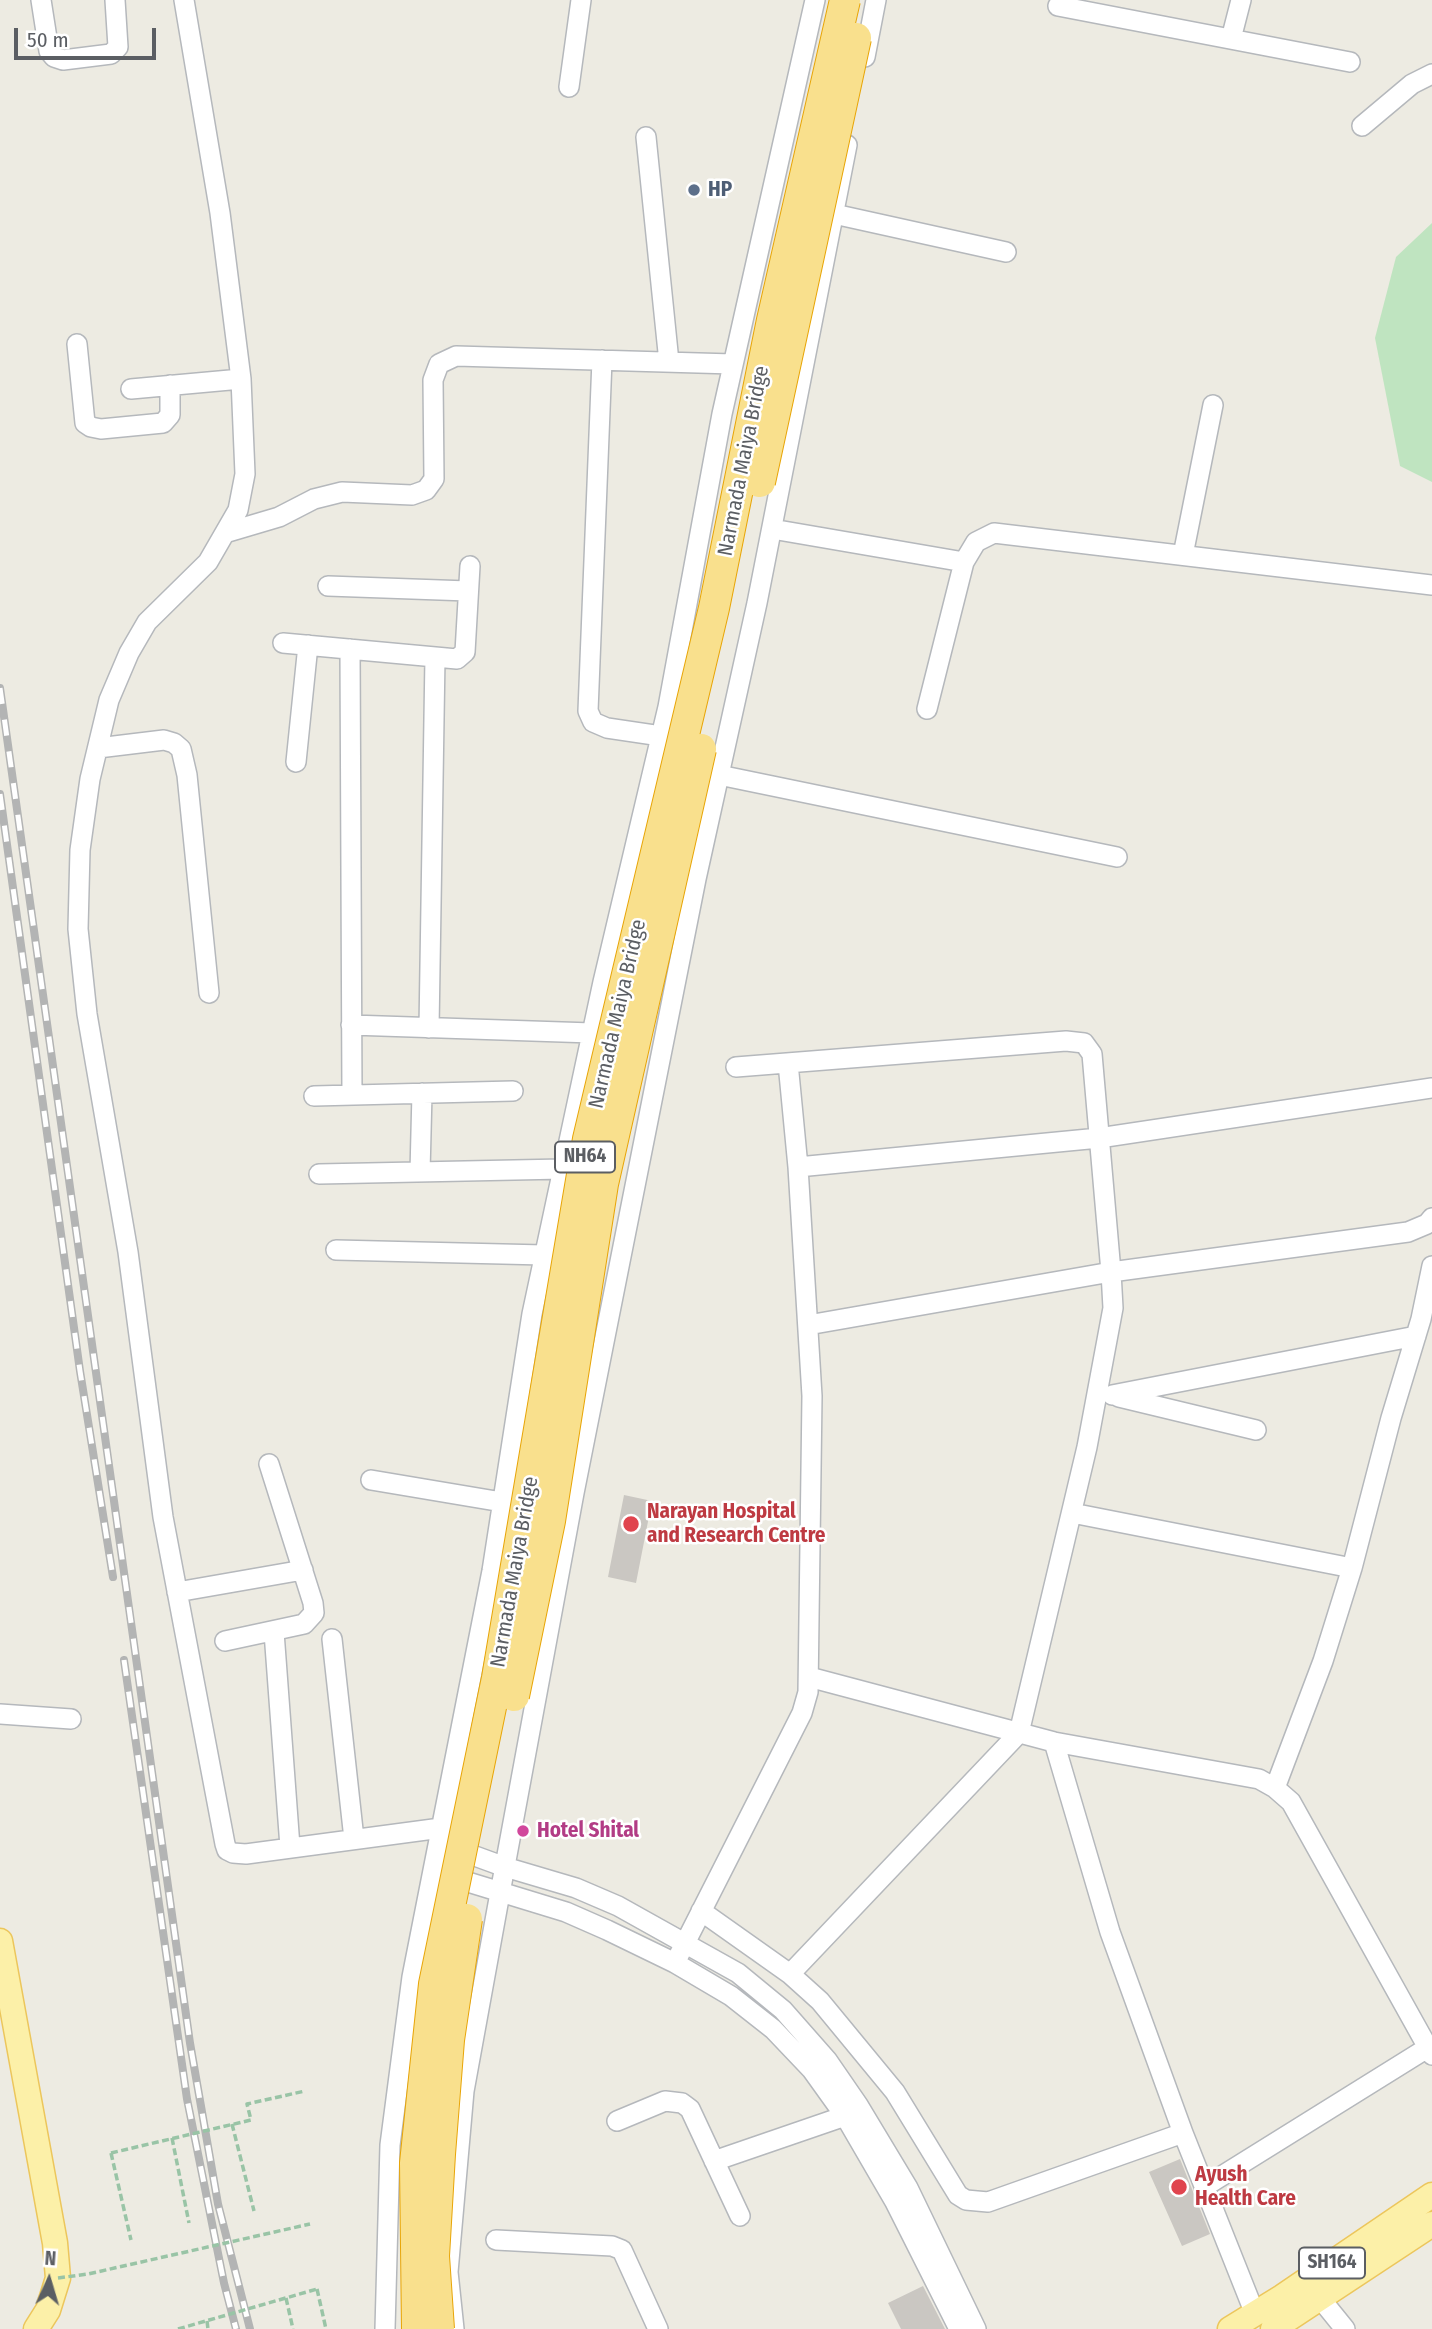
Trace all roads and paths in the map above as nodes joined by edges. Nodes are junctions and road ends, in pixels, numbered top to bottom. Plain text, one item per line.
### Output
1 (41, 0) edge
2 (114, 0) edge
3 (184, 0) edge
4 (581, 0) edge
5 (816, 0) edge
6 (845, 0) edge
7 (864, 0) edge
8 (876, 0) edge
9 (1241, 0) edge
10 (1058, 6) dead end
11 (1231, 39) junction
12 (1350, 62) dead end
13 (1432, 74) edge
14 (569, 87) dead end
15 (1362, 126) dead end
16 (646, 137) dead end
17 (834, 214) junction
18 (1006, 252) dead end
19 (77, 344) dead end
20 (602, 360) junction
21 (669, 362) junction
22 (733, 363) junction
23 (241, 379) junction
24 (170, 385) junction
25 (131, 389) dead end
26 (1213, 405) dead end
27 (772, 529) junction
28 (225, 533) junction
29 (1183, 555) junction
30 (964, 562) junction
31 (470, 566) dead end
32 (1432, 585) edge
33 (328, 586) dead end
34 (468, 592) junction
35 (283, 643) dead end
36 (308, 645) junction
37 (349, 649) junction
38 (435, 657) junction
39 (927, 709) dead end
40 (661, 736) junction
41 (98, 748) junction
42 (296, 762) dead end
43 (719, 775) junction
44 (1117, 857) dead end
45 (209, 993) dead end
46 (351, 1025) junction
47 (429, 1028) junction
48 (592, 1034) junction
49 (788, 1063) junction
50 (736, 1067) dead end
51 (1432, 1088) edge
52 (513, 1091) dead end
53 (422, 1093) junction
54 (352, 1095) junction
55 (314, 1096) dead end
56 (1099, 1138) junction
57 (798, 1167) junction
58 (562, 1169) junction
59 (421, 1172) junction
60 (319, 1174) dead end
61 (1432, 1219) edge
62 (336, 1250) dead end
63 (544, 1255) junction
64 (1432, 1266) edge
65 (1111, 1272) junction
66 (808, 1325) junction
67 (1416, 1336) junction
68 (1105, 1393) junction
69 (1256, 1430) dead end
70 (269, 1464) dead end
71 (371, 1480) dead end
72 (502, 1502) junction
73 (1072, 1513) junction
74 (1352, 1568) junction
75 (303, 1570) junction
76 (177, 1592) junction
77 (274, 1632) junction
78 (332, 1639) dead end
79 (225, 1641) dead end
80 (809, 1677) junction
81 (0, 1714) edge
82 (71, 1719) dead end
83 (1020, 1732) junction
84 (1054, 1742) junction
85 (1275, 1788) junction
86 (440, 1835) junction
87 (354, 1839) junction
88 (290, 1847) junction
89 (505, 1867) junction
90 (433, 1871) junction
91 (500, 1893) junction
92 (701, 1911) junction
93 (0, 1941) edge
94 (686, 1943) junction
95 (675, 1963) junction
96 (790, 1974) junction
97 (8, 2033) edge
98 (1430, 2049) edge
99 (305, 2091) dead end
100 (845, 2116) junction
101 (617, 2120) dead end
102 (232, 2124) junction
103 (1182, 2133) junction
104 (172, 2138) junction
105 (714, 2161) junction
106 (1204, 2187) junction
107 (1432, 2195) edge
108 (254, 2211) dead end
109 (740, 2216) dead end
110 (189, 2223) dead end
111 (310, 2224) dead end
112 (1432, 2224) edge
113 (131, 2240) dead end
114 (496, 2240) dead end
115 (58, 2278) junction
116 (1313, 2289) junction
117 (286, 2298) junction
118 (207, 2321) junction
119 (1264, 2322) edge
120 (36, 2329) edge
121 (178, 2329) edge
122 (208, 2329) edge
123 (293, 2329) edge
124 (326, 2329) edge
125 (385, 2329) edge
126 (417, 2329) edge
127 (439, 2329) edge
128 (454, 2329) edge
129 (658, 2329) edge
130 (959, 2329) edge
131 (976, 2329) edge
132 (1230, 2329) edge
133 (1345, 2329) edge

1 - 2 street
3 - 23 street
4 - 14 street
5 - 22 street, NH64
6 - 126 highway, Narmada Maiya Bridge / NH64, bridge
7 - 127 highway, NH64, bridge
8 - 17 street
9 - 11 street
10 - 11 street
11 - 12 street
13 - 15 street
16 - 21 street
17 - 18 street
17 - 27 street
19 - 24 street
20 - 21 street
20 - 28 street
20 - 40 street
21 - 22 street
22 - 40 street, NH64
23 - 24 street
23 - 28 street
24 - 25 street
26 - 29 street
27 - 30 street
27 - 43 street
28 - 41 street
29 - 30 street
29 - 32 street
30 - 39 street
31 - 34 street
33 - 34 street
34 - 38 street
35 - 36 street
36 - 37 street
36 - 42 street
37 - 38 street
37 - 46 street
38 - 47 street
40 - 48 street, NH64
41 - 45 street
41 - 76 street
43 - 44 street
43 - 89 street
46 - 47 street
46 - 54 street
47 - 48 street
48 - 58 street, NH64
49 - 50 street
49 - 56 street
49 - 57 street
51 - 56 street
52 - 53 street
53 - 54 street
53 - 59 street
54 - 55 street
56 - 57 street
56 - 65 street
57 - 66 street
58 - 59 street
58 - 63 street, NH64
59 - 60 street
61 - 65 street
62 - 63 street
63 - 72 street, NH64
64 - 67 street
65 - 66 street
65 - 68 street
66 - 80 street
67 - 68 street
67 - 74 street
68 - 69 street
68 - 73 street
70 - 75 street
71 - 72 street
72 - 86 street, NH64
73 - 74 street
73 - 83 street
74 - 85 street
75 - 76 street
75 - 77 street
76 - 88 street
77 - 79 street
77 - 88 street
78 - 87 street
80 - 83 street
80 - 92 street
81 - 82 street
83 - 84 street
83 - 96 street
84 - 85 street
84 - 103 street
85 - 98 street
86 - 87 street
86 - 89 street
86 - 90 street, NH64
87 - 88 street
89 - 91 street
89 - 94 street
90 - 91 street
90 - 125 street, NH64
91 - 95 street
91 - 128 street
92 - 94 street
92 - 96 street
93 - 97 main road
94 - 95 street
94 - 131 street
95 - 100 street
96 - 103 street
97 - 115 main road
98 - 106 street
99 - 102 path, bridge
100 - 105 street
100 - 130 street
101 - 105 street
102 - 104 path, bridge
102 - 108 path
103 - 106 street
104 - 110 path
104 - 113 path, bridge
105 - 109 street
106 - 119 street
107 - 116 main road, SH164
111 - 115 path, bridge
112 - 116 main road, SH164
114 - 129 street
115 - 120 main road
116 - 119 main road, SH164
116 - 133 street
117 - 118 path, bridge
117 - 123 path
117 - 124 path, bridge
118 - 121 path, bridge
118 - 122 path
119 - 132 main road, SH164

